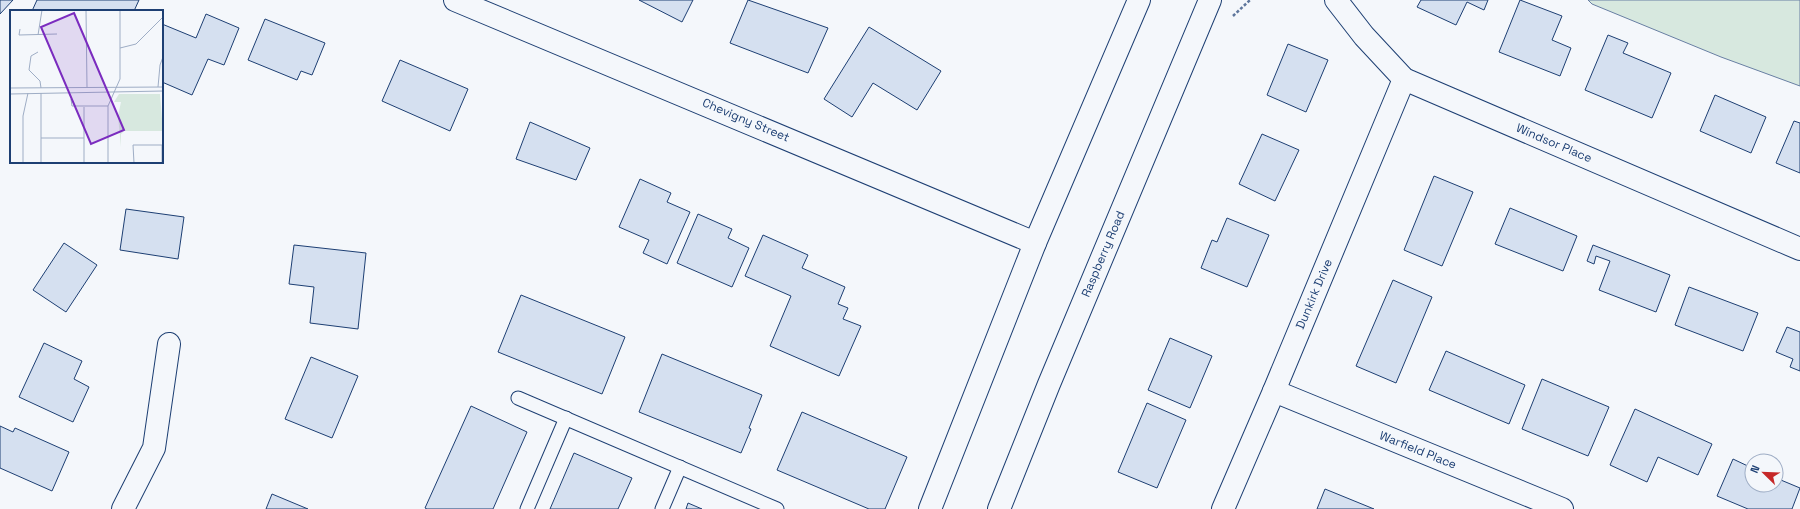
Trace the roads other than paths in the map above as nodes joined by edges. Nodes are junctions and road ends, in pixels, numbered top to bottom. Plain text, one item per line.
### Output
1 (455, 0) edge
2 (1139, 0) edge
3 (1210, 0) edge
4 (1336, 0) edge
5 (1404, 79) junction
6 (1035, 242) junction
7 (1800, 249) edge
8 (169, 344) dead end
9 (1274, 391) junction
10 (518, 398) dead end
11 (566, 418) junction
12 (680, 467) junction
13 (123, 509) edge
14 (527, 509) edge
15 (662, 509) edge
16 (777, 509) edge
17 (930, 509) edge
18 (999, 509) edge
19 (1223, 509) edge
20 (1562, 509) edge

1 - 6 street, Chevigny Street
2 - 6 street
3 - 18 street, Raspberry Road
4 - 5 street, Windsor Place
5 - 7 street, Windsor Place
5 - 9 street, Dunkirk Drive
6 - 17 street
8 - 13 street
9 - 19 street, Dunkirk Drive
9 - 20 street, Warfield Place
10 - 11 lane
11 - 12 lane
11 - 14 lane
12 - 15 lane
12 - 16 lane

